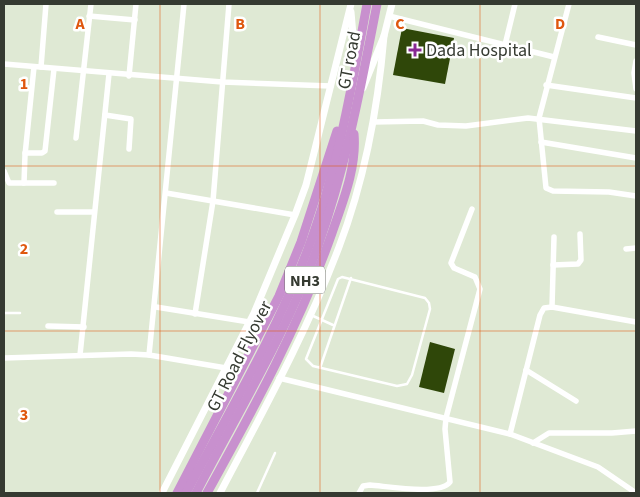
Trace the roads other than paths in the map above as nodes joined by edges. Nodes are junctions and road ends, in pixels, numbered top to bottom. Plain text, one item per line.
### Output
1 (46, 4) edge
2 (91, 4) edge
3 (136, 4) edge
4 (184, 4) edge
5 (228, 4) edge
6 (351, 4) edge
7 (368, 4) edge
8 (377, 4) edge
9 (392, 4) edge
10 (515, 4) edge
11 (569, 4) edge
12 (90, 16) junction
13 (389, 16) junction
14 (135, 20) junction
15 (384, 36) junction
16 (598, 36) dead end
17 (505, 45) junction
18 (636, 45) edge
19 (358, 50) junction
20 (554, 56) junction
21 (636, 61) edge
22 (4, 64) edge
23 (34, 67) junction
24 (41, 67) junction
25 (54, 69) junction
26 (84, 72) junction
27 (635, 73) edge
28 (109, 74) junction
29 (129, 76) junction
30 (177, 79) junction
31 (222, 82) junction
32 (546, 85) junction
33 (330, 86) junction
34 (636, 89) edge
35 (636, 98) edge
36 (358, 100) junction
37 (104, 115) junction
38 (344, 115) junction
39 (539, 118) junction
40 (374, 122) junction
41 (354, 123) junction
42 (636, 131) edge
43 (76, 138) dead end
44 (541, 142) junction
45 (129, 149) dead end
46 (25, 153) junction
47 (636, 158) edge
48 (4, 171) edge
49 (24, 183) junction
50 (54, 183) dead end
51 (166, 193) junction
52 (636, 196) edge
53 (213, 201) junction
54 (472, 210) dead end
55 (57, 212) dead end
56 (94, 212) junction
57 (294, 215) junction
58 (580, 234) dead end
59 (554, 237) dead end
60 (636, 248) edge
61 (626, 249) dead end
62 (553, 265) junction
63 (351, 278) junction
64 (552, 307) junction
65 (156, 308) junction
66 (4, 313) edge
67 (20, 314) dead end
68 (195, 314) junction
69 (310, 314) junction
70 (322, 320) junction
71 (249, 322) junction
72 (636, 322) edge
73 (48, 326) dead end
74 (334, 326) junction
75 (84, 327) junction
76 (149, 354) junction
77 (80, 355) junction
78 (4, 358) edge
79 (226, 368) junction
80 (320, 368) junction
81 (526, 370) junction
82 (279, 378) junction
83 (244, 394) junction
84 (576, 401) dead end
85 (446, 418) junction
86 (636, 431) edge
87 (510, 434) junction
88 (533, 443) junction
89 (275, 453) dead end
90 (162, 493) edge
91 (177, 493) edge
92 (186, 493) edge
93 (196, 493) edge
94 (207, 493) edge
95 (221, 493) edge
96 (257, 493) edge
97 (359, 493) edge
98 (636, 493) edge

1 - 24 street
2 - 12 street
3 - 14 street
4 - 30 street
5 - 31 street
6 - 19 street
6 - 33 street
7 - 19 highway, GT road / NH3
8 - 36 highway, GT road / NH3
9 - 13 street
10 - 17 street
11 - 20 street
12 - 14 street
12 - 26 street
13 - 15 street
13 - 17 street
14 - 29 street
15 - 36 street
15 - 40 street
16 - 18 street
17 - 20 street
19 - 38 highway, GT road / NH3
20 - 32 street
21 - 27 street
22 - 23 street
23 - 24 street
23 - 46 street
24 - 25 street
25 - 26 street
25 - 46 street
26 - 28 street
26 - 43 street
27 - 34 street
28 - 29 street
28 - 37 street
29 - 30 street
30 - 31 street
30 - 51 street
31 - 33 street
31 - 53 street
32 - 35 street
32 - 39 street
33 - 57 street
36 - 41 highway, GT road / NH3
37 - 45 street
37 - 56 street
38 - 83 highway, GT Road Flyover / NH3
38 - 91 highway
39 - 40 street
39 - 42 street
39 - 44 street
40 - 69 street
41 - 83 highway, GT Road Flyover / NH3
41 - 94 highway
44 - 47 street
44 - 52 street
46 - 49 street
48 - 49 street
49 - 50 street
51 - 53 street
51 - 65 street
53 - 57 street
53 - 68 street
54 - 85 street
55 - 56 street
56 - 75 street
57 - 71 street
58 - 62 street
59 - 62 street
60 - 61 street
62 - 64 street
63 - 70 lane
63 - 74 lane
63 - 80 lane
64 - 72 street
64 - 81 street
65 - 68 street
65 - 76 street
66 - 67 lane
68 - 71 street
69 - 70 lane
69 - 82 street
70 - 74 lane
70 - 80 lane
71 - 79 street
73 - 75 street
74 - 80 lane
75 - 77 street
76 - 77 street
76 - 79 street
77 - 78 street
79 - 90 street
81 - 84 street
81 - 87 street
82 - 85 street
82 - 95 street
83 - 92 highway, GT Road Flyover / NH3
83 - 93 highway, GT Road Flyover / NH3
85 - 87 street
85 - 97 street
86 - 88 street
87 - 88 street
88 - 98 street
89 - 96 lane

